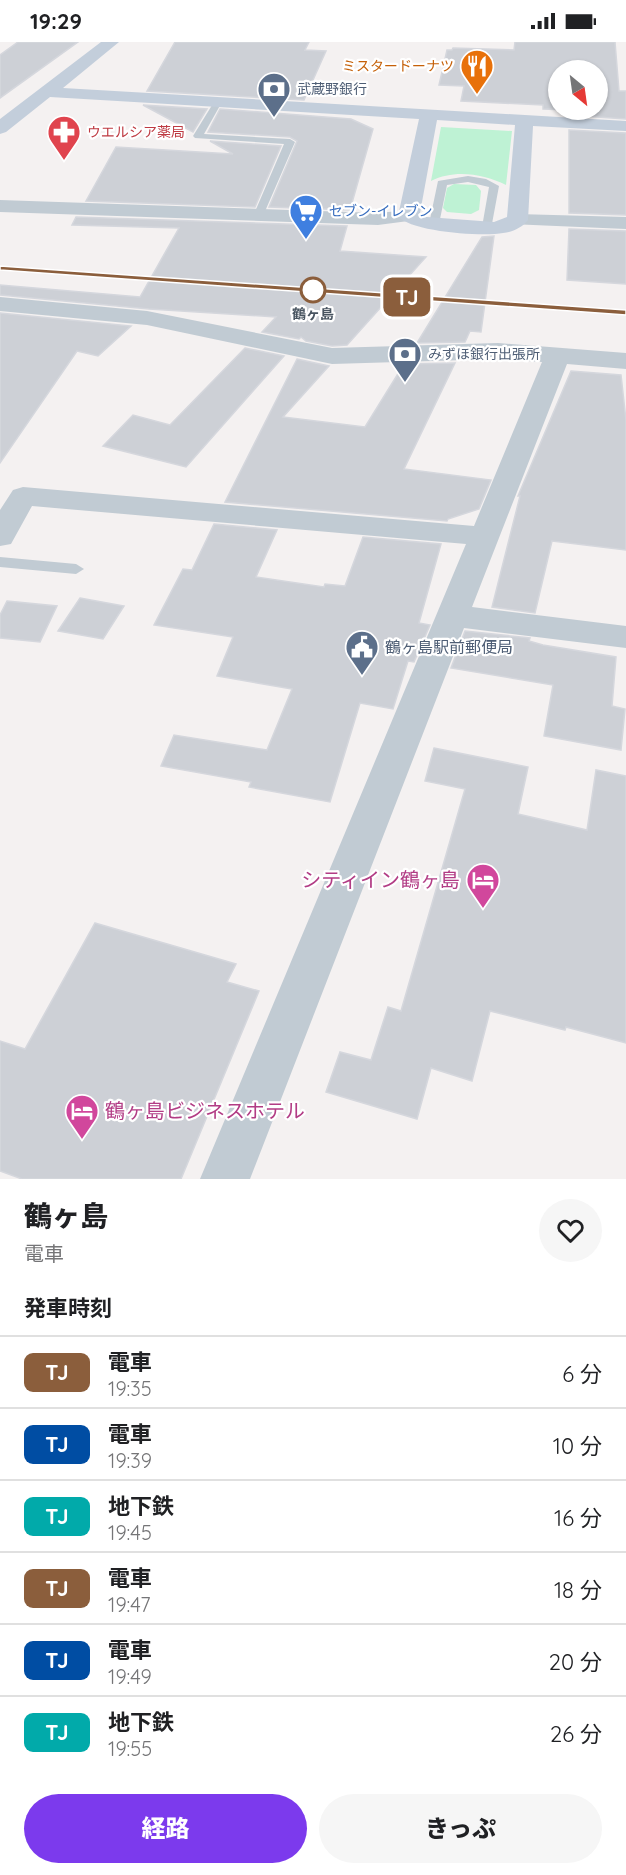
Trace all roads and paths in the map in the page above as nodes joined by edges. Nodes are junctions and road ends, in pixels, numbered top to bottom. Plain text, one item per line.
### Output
1 (111, 42) edge
2 (46, 92) junction
3 (218, 102) junction
4 (429, 114) junction
5 (524, 120) junction
6 (626, 126) edge
7 (0, 128) edge
8 (0, 206) edge
9 (259, 214) junction
10 (409, 216) junction
11 (517, 220) junction
12 (626, 223) edge
13 (434, 224) junction
14 (487, 227) junction
15 (0, 304) edge
16 (558, 356) junction
17 (626, 361) edge
18 (484, 536) junction
19 (0, 537) edge
20 (0, 561) edge
21 (76, 569) dead end
22 (452, 616) junction
23 (626, 637) edge
24 (225, 1179) edge

1 - 2 street
2 - 3 street
2 - 7 street
3 - 4 street
3 - 9 lane
4 - 5 street
4 - 10 street
5 - 6 street
5 - 11 street
8 - 9 street
9 - 10 street
10 - 13 street
11 - 12 street
11 - 14 street
13 - 14 street
13 - 14 lane
15 - 16 street
16 - 17 street
16 - 18 street
18 - 19 street
18 - 22 street
20 - 21 lane
22 - 23 street
22 - 24 street

